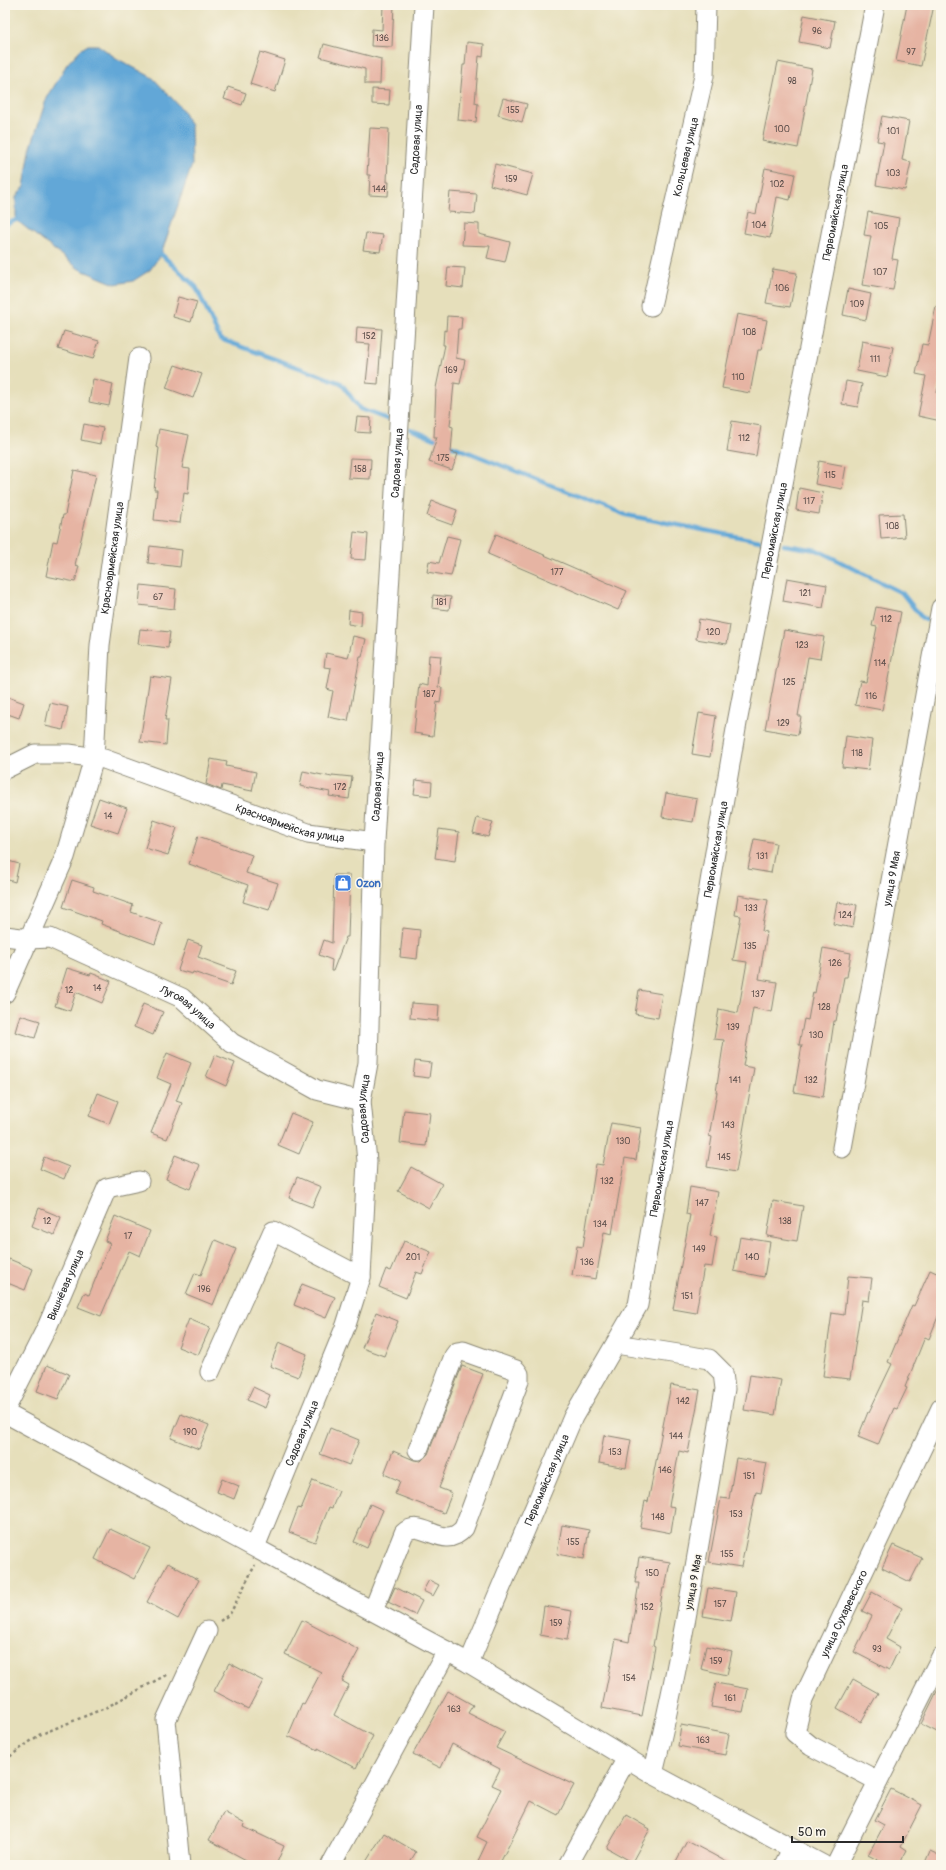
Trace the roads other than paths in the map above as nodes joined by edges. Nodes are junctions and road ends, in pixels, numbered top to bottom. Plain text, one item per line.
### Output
1 (424, 5) edge
2 (706, 5) edge
3 (875, 5) edge
4 (651, 306) dead end
5 (139, 358) dead end
6 (941, 608) edge
7 (94, 758) junction
8 (5, 769) edge
9 (374, 842) junction
10 (5, 936) edge
11 (29, 939) junction
12 (5, 993) edge
13 (361, 1101) junction
14 (842, 1148) dead end
15 (139, 1181) dead end
16 (361, 1277) junction
17 (616, 1344) junction
18 (210, 1372) dead end
19 (941, 1408) edge
20 (5, 1412) edge
21 (418, 1450) dead end
22 (259, 1549) junction
23 (373, 1611) junction
24 (207, 1631) road end
25 (447, 1651) junction
26 (941, 1657) edge
27 (469, 1663) junction
28 (627, 1758) junction
29 (653, 1774) junction
30 (878, 1781) junction
31 (788, 1857) edge
32 (180, 1865) edge
33 (331, 1865) edge
34 (568, 1865) edge
35 (823, 1865) edge
36 (836, 1865) edge

1 - 9 street, Садовая улица
2 - 4 street, Кольцевая улица
3 - 17 street, Первомайская улица
5 - 7 street, Красноармейская улица
6 - 14 street, улица 9 Мая
7 - 8 street, Красноармейская улица
7 - 9 street, Красноармейская улица
7 - 11 street
9 - 13 street, Садовая улица
10 - 11 street, Луговая улица
11 - 12 street
11 - 13 street, Луговая улица
13 - 16 street, Садовая улица
15 - 20 street, Вишнёвая улица
16 - 18 street
16 - 22 street, Садовая улица
17 - 27 street, Первомайская улица
17 - 29 street, улица 9 Мая
19 - 30 street, улица Сухаревского
20 - 22 street
21 - 23 street
22 - 23 street
23 - 25 street
24 - 32 street
25 - 27 street
25 - 33 street
26 - 30 street
27 - 28 street
28 - 29 street
28 - 34 street
29 - 31 street
30 - 36 street
31 - 35 street

